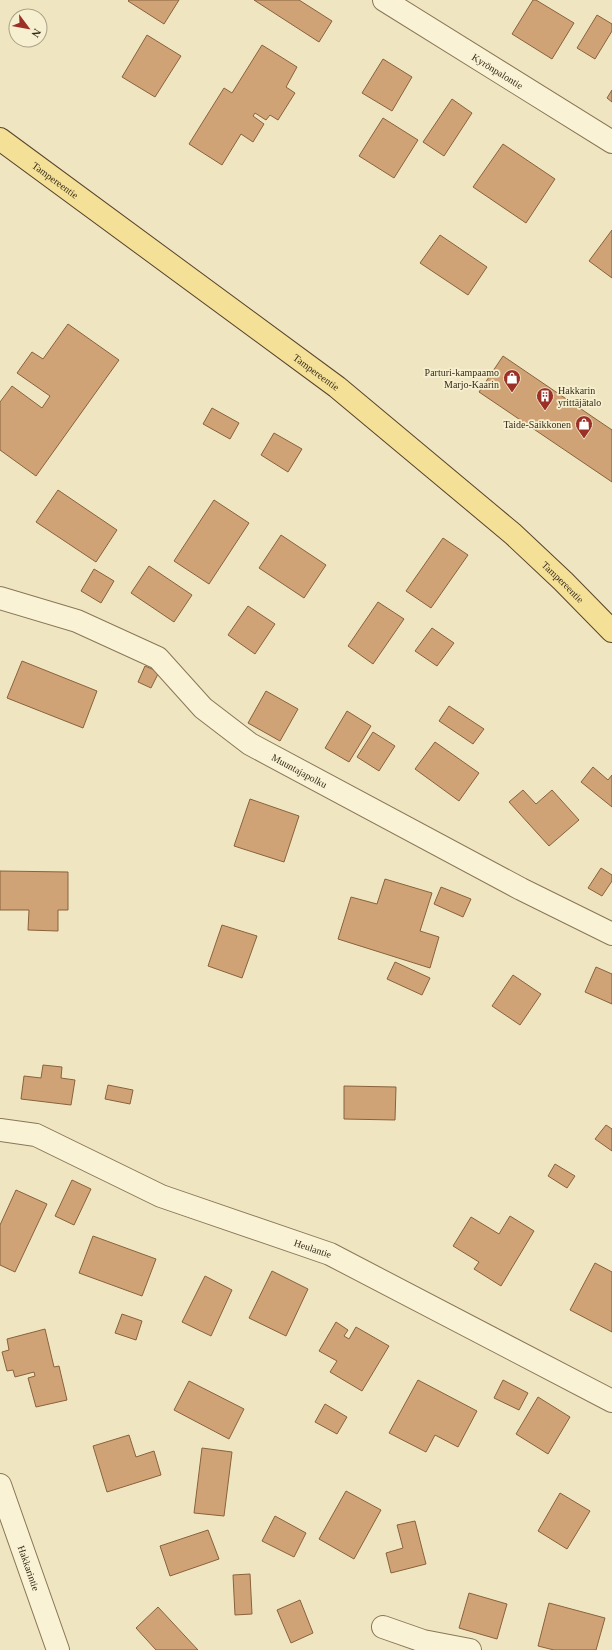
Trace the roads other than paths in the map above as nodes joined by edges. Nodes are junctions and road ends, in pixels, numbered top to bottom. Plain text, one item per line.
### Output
1 (384, 0) edge
2 (0, 139) edge
3 (612, 142) edge
4 (0, 598) edge
5 (611, 630) edge
6 (612, 934) edge
7 (0, 1130) edge
8 (612, 1401) edge
9 (0, 1485) edge
10 (383, 1627) dead end
11 (58, 1650) edge
12 (470, 1650) edge

1 - 3 street, Kyrönpalontie
2 - 5 main road, Tampereentie
4 - 6 street, Muuntajapolku
7 - 8 street, Heulantie
9 - 11 street, Hakkarintie
10 - 12 street

